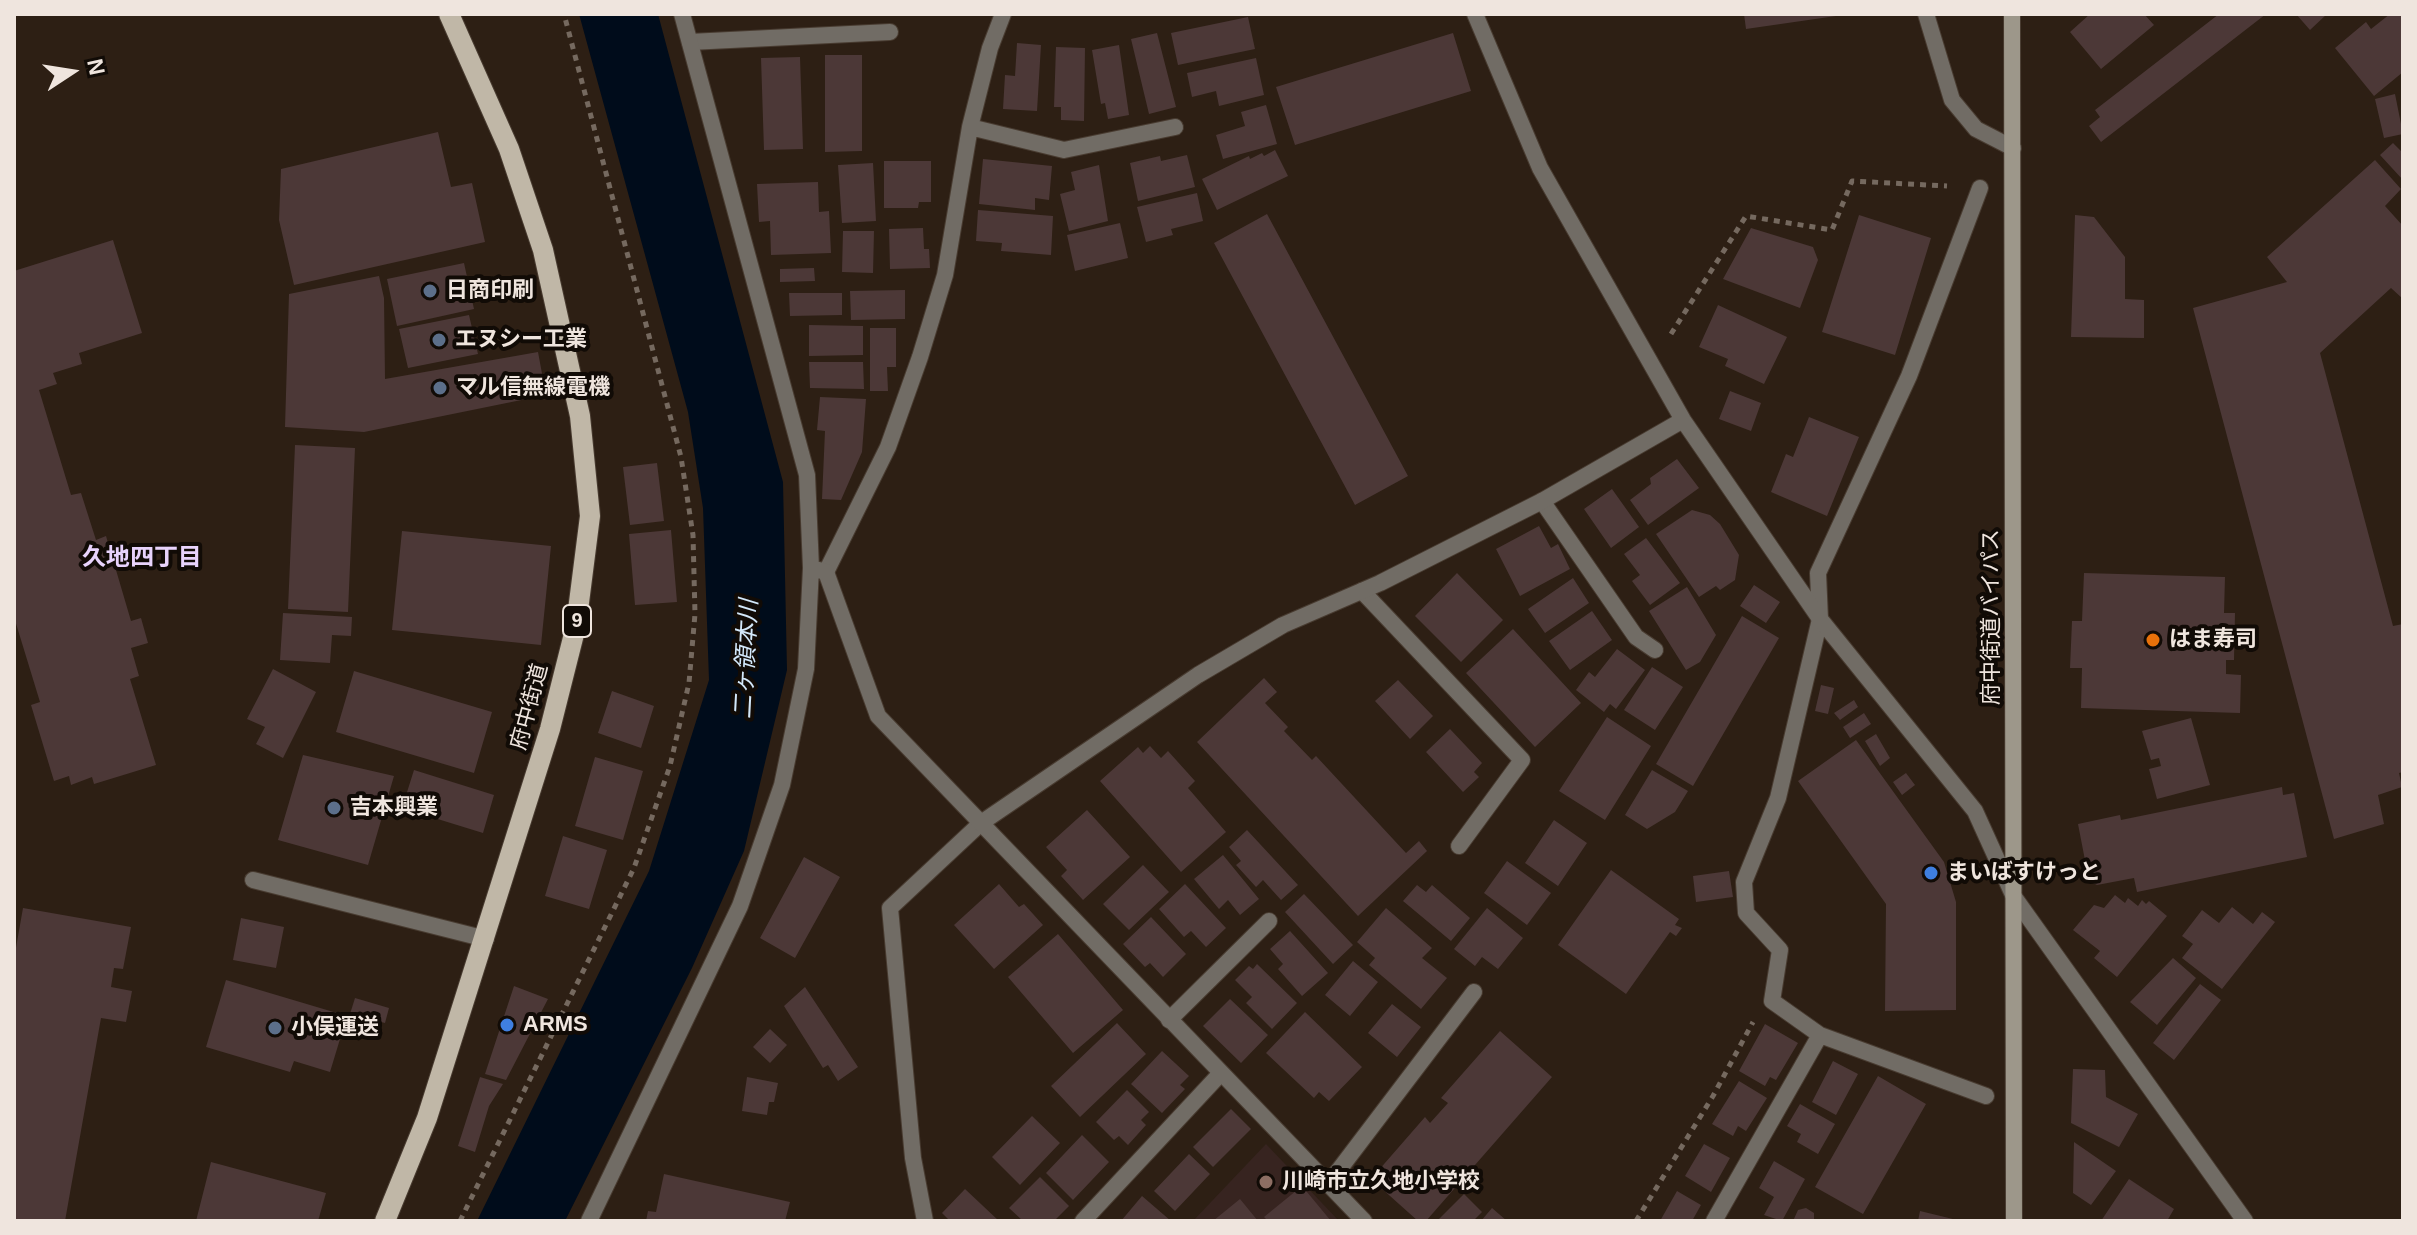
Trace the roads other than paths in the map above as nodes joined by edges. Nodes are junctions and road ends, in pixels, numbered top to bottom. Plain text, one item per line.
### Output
1 (449, 14) edge
2 (682, 14) edge
3 (1003, 14) edge
4 (1475, 14) edge
5 (1926, 14) edge
6 (2012, 14) edge
7 (890, 32) dead end
8 (690, 42) junction
9 (970, 127) junction
10 (1175, 127) dead end
11 (2013, 148) junction
12 (1980, 188) road end
13 (1683, 420) junction
14 (1542, 501) junction
15 (818, 570) junction
16 (1362, 591) junction
17 (1820, 619) junction
18 (1655, 650) dead end
19 (981, 823) junction
20 (1459, 846) dead end
21 (253, 880) dead end
22 (2014, 897) junction
23 (1269, 921) dead end
24 (486, 939) junction
25 (1474, 992) dead end
26 (1169, 1020) junction
27 (1820, 1035) junction
28 (1221, 1073) junction
29 (1986, 1096) dead end
30 (1329, 1183) junction
31 (385, 1221) edge
32 (589, 1221) edge
33 (925, 1221) edge
34 (1083, 1221) edge
35 (1364, 1221) edge
36 (1714, 1221) edge
37 (2014, 1221) edge
38 (2245, 1221) edge

1 - 24 main road, 府中街道 / 9
2 - 8 street
3 - 9 street
4 - 13 street
5 - 11 street
6 - 11 street, 府中街道バイパス
7 - 8 street
8 - 15 street
9 - 10 street
9 - 15 street
11 - 22 street, 府中街道バイパス
12 - 17 street
13 - 14 street
13 - 17 street
14 - 16 street
14 - 18 street
15 - 19 street
15 - 32 street
16 - 19 street
16 - 20 street
17 - 22 street
17 - 27 street
19 - 26 street
19 - 33 street
21 - 24 street
22 - 37 street, 府中街道バイパス
22 - 38 street
23 - 26 street
24 - 31 main road, 府中街道 / 9
25 - 30 street
26 - 28 street
27 - 29 street
27 - 36 street
28 - 30 street
28 - 34 street
30 - 35 street

